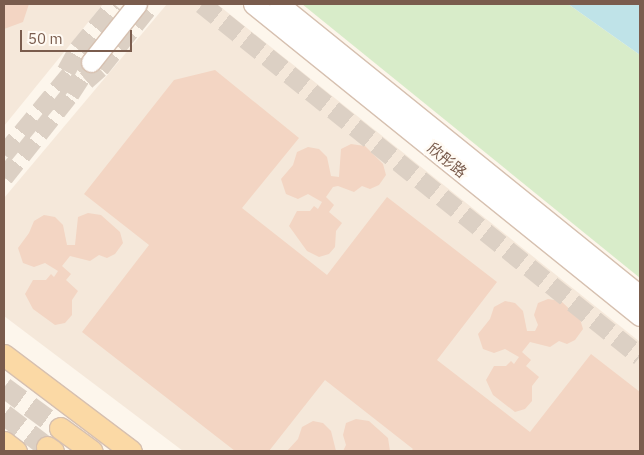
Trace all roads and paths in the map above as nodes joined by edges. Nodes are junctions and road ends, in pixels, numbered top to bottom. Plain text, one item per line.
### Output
1 (127, 4) edge
2 (137, 4) edge
3 (253, 4) edge
4 (279, 4) edge
5 (640, 295) edge
6 (640, 316) edge
7 (4, 355) edge
8 (60, 428) tunnel mouth
9 (4, 442) edge
10 (16, 451) edge
11 (92, 451) edge
12 (131, 451) edge

1 - 2 main road
3 - 6 main road, 欣彤路
4 - 5 main road, 欣彤路
7 - 12 main road
8 - 11 main road
9 - 10 main road

